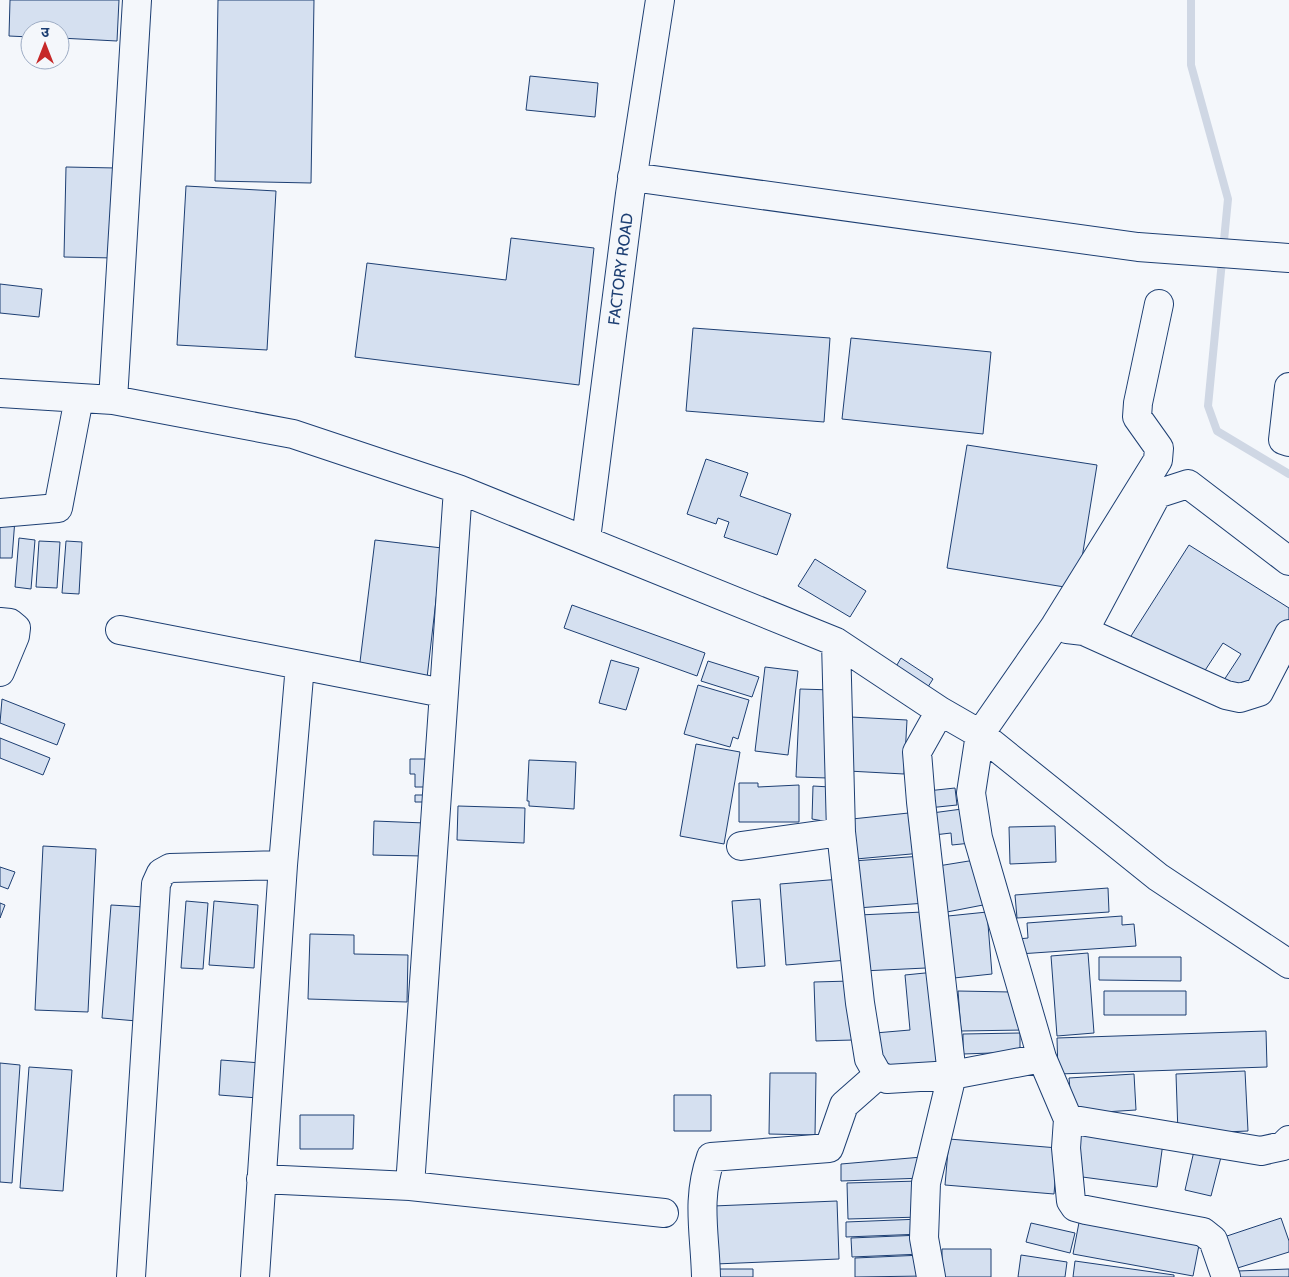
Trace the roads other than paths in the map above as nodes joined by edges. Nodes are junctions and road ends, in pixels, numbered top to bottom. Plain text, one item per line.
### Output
1 (137, 0) edge
2 (660, 0) edge
3 (632, 177) junction
4 (1289, 258) edge
5 (1159, 304) dead end
6 (1289, 387) edge
7 (0, 393) edge
8 (79, 398) junction
9 (113, 400) junction
10 (1289, 442) edge
11 (458, 489) junction
12 (0, 513) edge
13 (586, 539) junction
14 (1289, 561) edge
15 (0, 622) edge
16 (1056, 626) junction
17 (120, 630) dead end
18 (1084, 631) junction
19 (1289, 634) edge
20 (836, 642) junction
21 (300, 666) junction
22 (0, 672) edge
23 (443, 693) junction
24 (940, 711) junction
25 (980, 734) junction
26 (842, 832) junction
27 (741, 846) dead end
28 (283, 865) junction
29 (1289, 964) edge
30 (1042, 1058) junction
31 (878, 1075) junction
32 (952, 1075) junction
33 (1068, 1119) junction
34 (1289, 1140) edge
35 (261, 1179) junction
36 (410, 1186) junction
37 (664, 1212) dead end
38 (131, 1277) edge
39 (254, 1277) edge
40 (706, 1277) edge
41 (932, 1277) edge
42 (1226, 1277) edge

1 - 9 street
2 - 3 street, FACTORY ROAD
3 - 4 street
3 - 13 street, FACTORY ROAD
5 - 16 street
6 - 10 street
7 - 8 street
8 - 9 street
8 - 12 street
9 - 11 street
11 - 13 street
11 - 23 street
13 - 20 street
14 - 18 street
15 - 22 street
16 - 18 street
16 - 25 street
17 - 21 street
18 - 19 street
20 - 24 street
20 - 26 street
21 - 23 street
21 - 28 street
23 - 36 street
24 - 25 street
24 - 32 street
25 - 29 street
25 - 30 street
26 - 27 street
26 - 31 street
28 - 35 street
28 - 38 street
30 - 32 street
30 - 33 street
31 - 32 street
31 - 40 street
32 - 41 street
33 - 34 street
33 - 42 street
35 - 36 street
35 - 39 street
36 - 37 street

